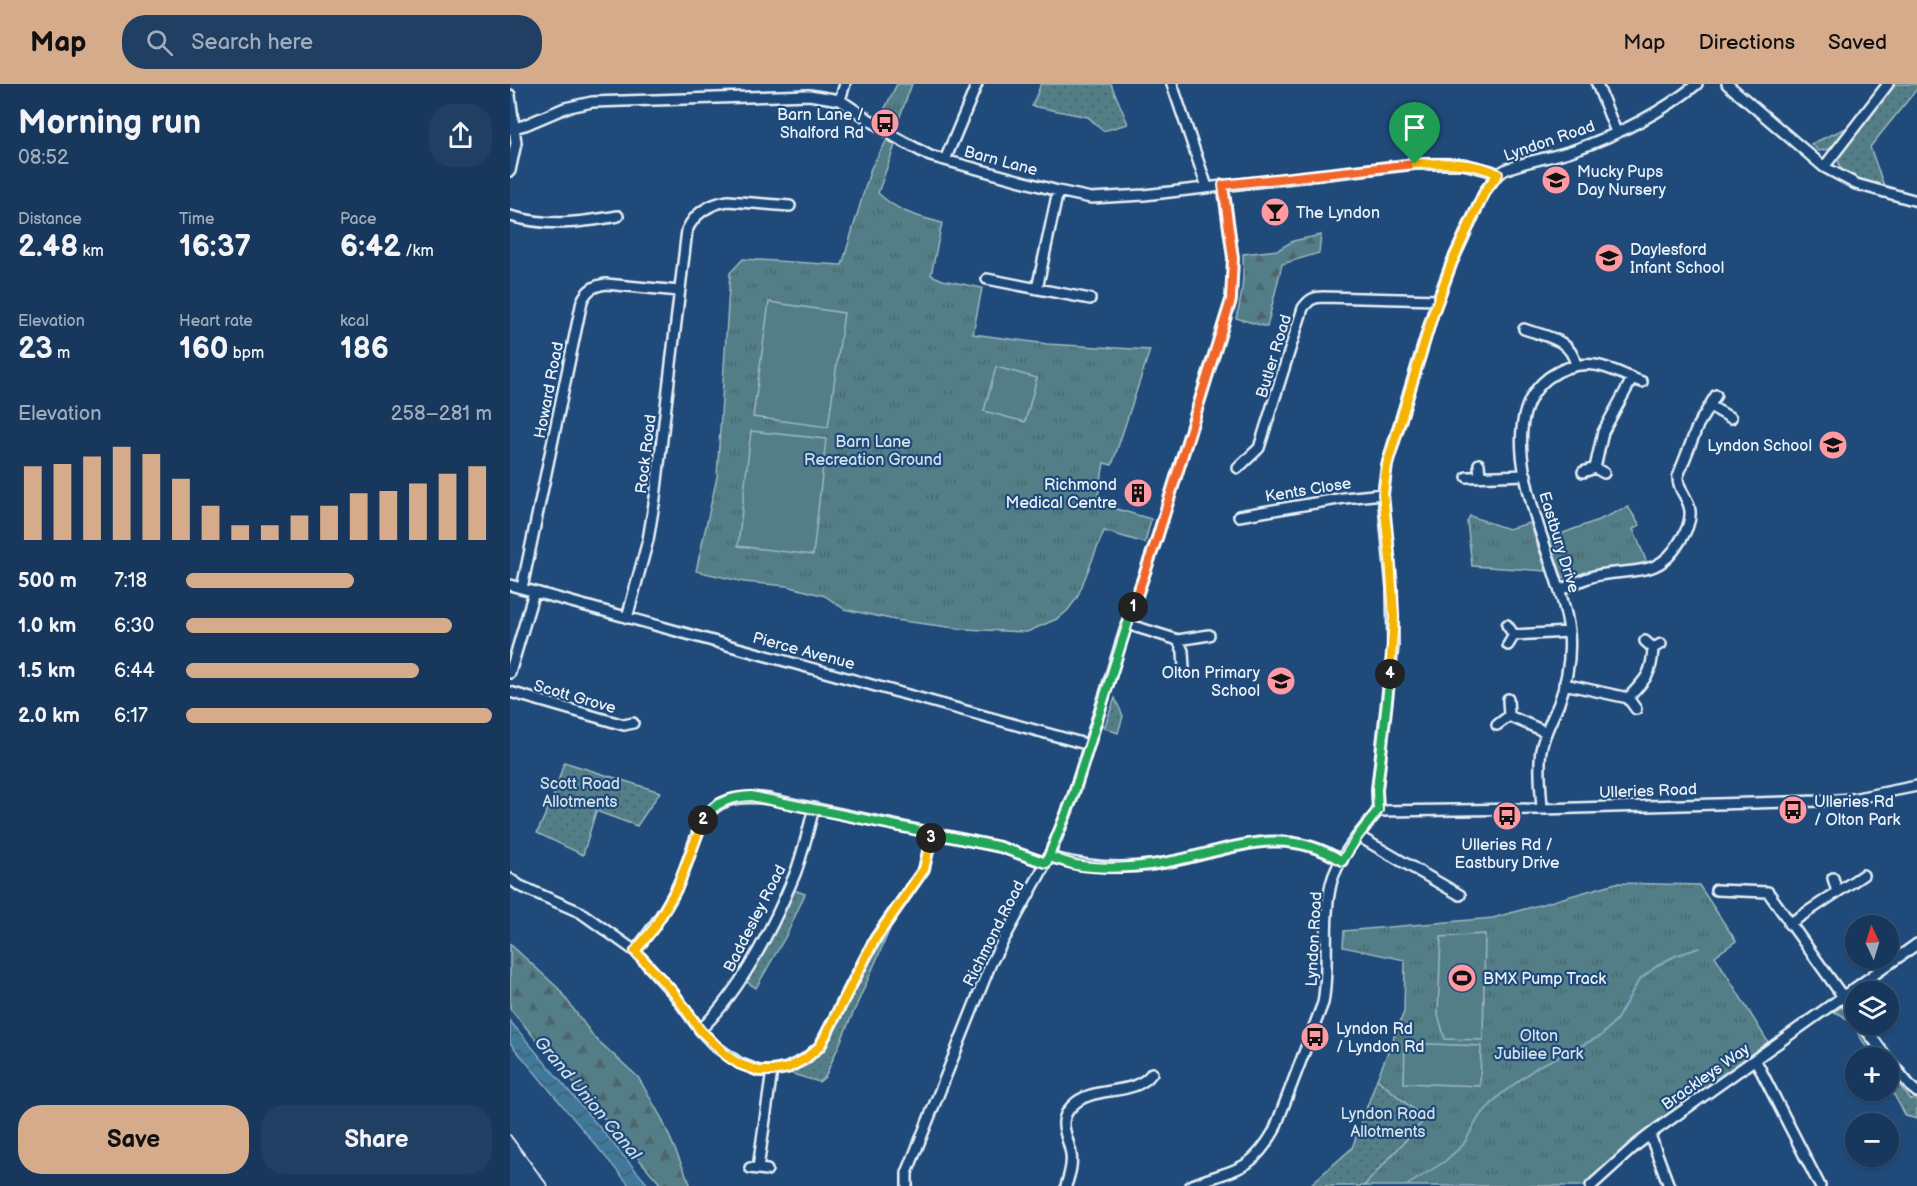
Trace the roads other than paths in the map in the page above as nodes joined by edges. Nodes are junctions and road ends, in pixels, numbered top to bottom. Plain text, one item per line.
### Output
1 (845, 84) edge
2 (978, 84) edge
3 (1172, 84) edge
4 (1597, 84) edge
5 (1697, 84) edge
6 (1727, 84) edge
7 (1888, 84) edge
8 (510, 95) edge
9 (840, 100) junction
10 (512, 128) edge
11 (1616, 132) junction
12 (945, 160) junction
13 (1824, 167) junction
14 (510, 171) edge
15 (1498, 174) junction
16 (1223, 185) junction
17 (1207, 187) junction
18 (1058, 191) junction
19 (1917, 201) edge
20 (790, 206) dead end
21 (510, 216) edge
22 (618, 216) dead end
23 (605, 218) junction
24 (609, 229) dead end
25 (987, 279) dead end
26 (1037, 289) junction
27 (679, 291) junction
28 (1090, 299) dead end
29 (1438, 300) junction
30 (1548, 325) dead end
31 (1524, 329) dead end
32 (1544, 336) junction
33 (1576, 365) junction
34 (1716, 395) dead end
35 (1710, 406) junction
36 (1731, 418) dead end
37 (1479, 464) dead end
38 (1238, 468) dead end
39 (1594, 468) junction
40 (1583, 472) dead end
41 (1604, 473) dead end
42 (1526, 475) junction
43 (1480, 476) junction
44 (1467, 477) dead end
45 (1383, 494) junction
46 (1239, 516) dead end
47 (510, 585) edge
48 (522, 588) junction
49 (1560, 590) junction
50 (534, 592) junction
51 (627, 618) junction
52 (1127, 624) junction
53 (1507, 625) dead end
54 (1569, 632) junction
55 (1209, 635) dead end
56 (1514, 635) junction
57 (1178, 640) junction
58 (1653, 644) dead end
59 (1508, 645) dead end
60 (1184, 669) dead end
61 (510, 673) edge
62 (1564, 684) junction
63 (510, 693) edge
64 (1628, 698) junction
65 (1508, 699) dead end
66 (1636, 709) dead end
67 (1509, 716) junction
68 (633, 723) dead end
69 (1497, 725) dead end
70 (1546, 732) junction
71 (1089, 745) junction
72 (1917, 786) edge
73 (814, 808) junction
74 (1542, 809) junction
75 (1378, 810) junction
76 (932, 833) junction
77 (1358, 836) junction
78 (1048, 860) junction
79 (1342, 861) junction
80 (1863, 875) dead end
81 (1833, 878) dead end
82 (510, 879) edge
83 (1716, 890) dead end
84 (1837, 892) junction
85 (1460, 895) dead end
86 (1790, 924) junction
87 (1917, 944) edge
88 (635, 951) junction
89 (1842, 997) junction
90 (1845, 1001) edge
91 (700, 1030) junction
92 (1870, 1035) edge
93 (1880, 1047) edge
94 (1755, 1059) junction
95 (772, 1071) junction
96 (1899, 1072) edge
97 (1152, 1073) dead end
98 (1917, 1092) edge
99 (1650, 1134) junction
100 (758, 1169) dead end
101 (909, 1186) edge
102 (1066, 1186) edge
103 (1190, 1186) edge
104 (1591, 1186) edge
105 (1669, 1186) edge
106 (1820, 1186) edge

1 - 9 street
2 - 12 street
3 - 17 street
4 - 11 street
5 - 11 street, Lyndon Road
6 - 13 street
7 - 13 street
8 - 10 street
9 - 10 street, Barn Lane
9 - 12 street, Barn Lane
10 - 14 street
11 - 15 street, Lyndon Road
12 - 18 street, Barn Lane
13 - 19 street
15 - 16 street, Barn Lane
15 - 29 street, Lyndon Road
16 - 17 street, Barn Lane
16 - 52 street, Richmond Road
17 - 18 street, Barn Lane
18 - 26 street
20 - 27 street, Rock Road
21 - 23 street
22 - 23 street
23 - 24 street
25 - 26 street
26 - 28 street
27 - 48 street, Howard Road
27 - 51 street, Rock Road
29 - 38 street, Butler Road
29 - 45 street, Lyndon Road
30 - 32 street
31 - 32 street
32 - 33 street
33 - 39 street
33 - 42 street, Eastbury Drive
34 - 35 street
35 - 36 street
35 - 49 street
37 - 43 street
39 - 40 street
39 - 41 street
42 - 43 street
42 - 49 street, Eastbury Drive
43 - 44 street
45 - 46 street, Kents Close
45 - 75 street, Lyndon Road
47 - 48 street, Pierce Avenue
48 - 50 street, Pierce Avenue
49 - 54 street, Eastbury Drive
50 - 51 street, Pierce Avenue
50 - 61 street
51 - 71 street, Pierce Avenue
52 - 57 street
52 - 71 street, Richmond Road
53 - 56 street
54 - 56 street
54 - 62 street, Eastbury Drive
55 - 57 street
56 - 59 street
57 - 60 street
58 - 64 street
62 - 64 street
62 - 70 street, Eastbury Drive
63 - 68 street, Scott Grove
64 - 66 street
65 - 67 street
67 - 69 street
67 - 70 street
70 - 74 street, Eastbury Drive
71 - 78 street, Richmond Road
72 - 74 street, Ulleries Road
73 - 76 street
73 - 88 street
73 - 91 street, Baddesley Road
74 - 75 street, Ulleries Road
75 - 77 street, Lyndon Road
76 - 78 street
76 - 95 street
77 - 79 street, Lyndon Road
77 - 85 street
78 - 79 street
78 - 101 street, Richmond Road
79 - 103 street, Lyndon Road
80 - 84 street
81 - 84 street
82 - 88 street
83 - 86 street
84 - 86 street
86 - 89 street
87 - 89 street, Brackleys Way
88 - 91 street
89 - 90 street
89 - 94 street, Brackleys Way
91 - 95 street
92 - 93 street
94 - 99 street, Brackleys Way
94 - 106 street
95 - 100 street
96 - 98 street
97 - 102 street
99 - 104 street, Brackleys Way
99 - 105 street

